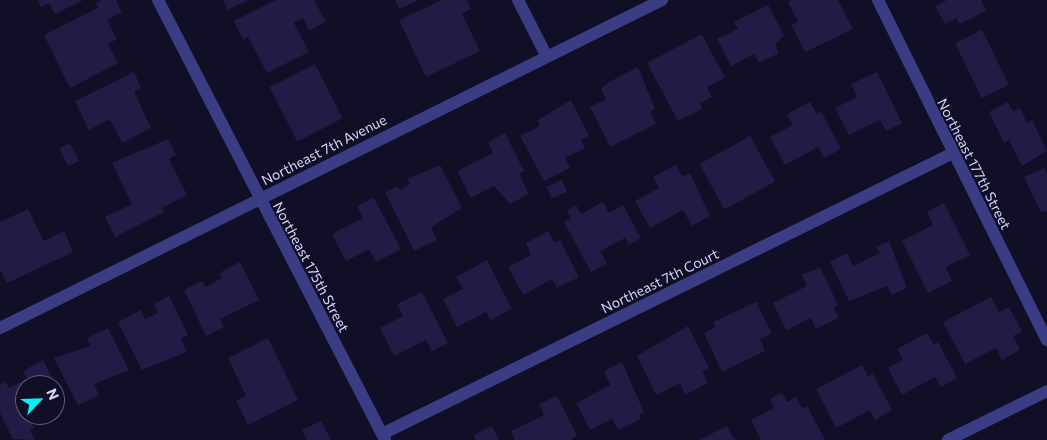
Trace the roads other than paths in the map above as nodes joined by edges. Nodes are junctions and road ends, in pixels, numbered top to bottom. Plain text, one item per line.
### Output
1 (158, 0) edge
2 (518, 0) edge
3 (662, 0) edge
4 (878, 0) edge
5 (546, 54) junction
6 (951, 154) junction
7 (259, 199) junction
8 (0, 328) edge
9 (1047, 340) edge
10 (1047, 391) edge
11 (383, 437) edge
12 (948, 440) edge

1 - 7 street, Northeast 175th Street
2 - 5 street
3 - 5 street, Northeast 7th Avenue
4 - 6 street, Northeast 177th Street
5 - 7 street, Northeast 7th Avenue
6 - 9 street, Northeast 177th Street
6 - 11 street, Northeast 7th Court
7 - 8 street, Northeast 7th Avenue
7 - 11 street, Northeast 175th Street
10 - 12 street

